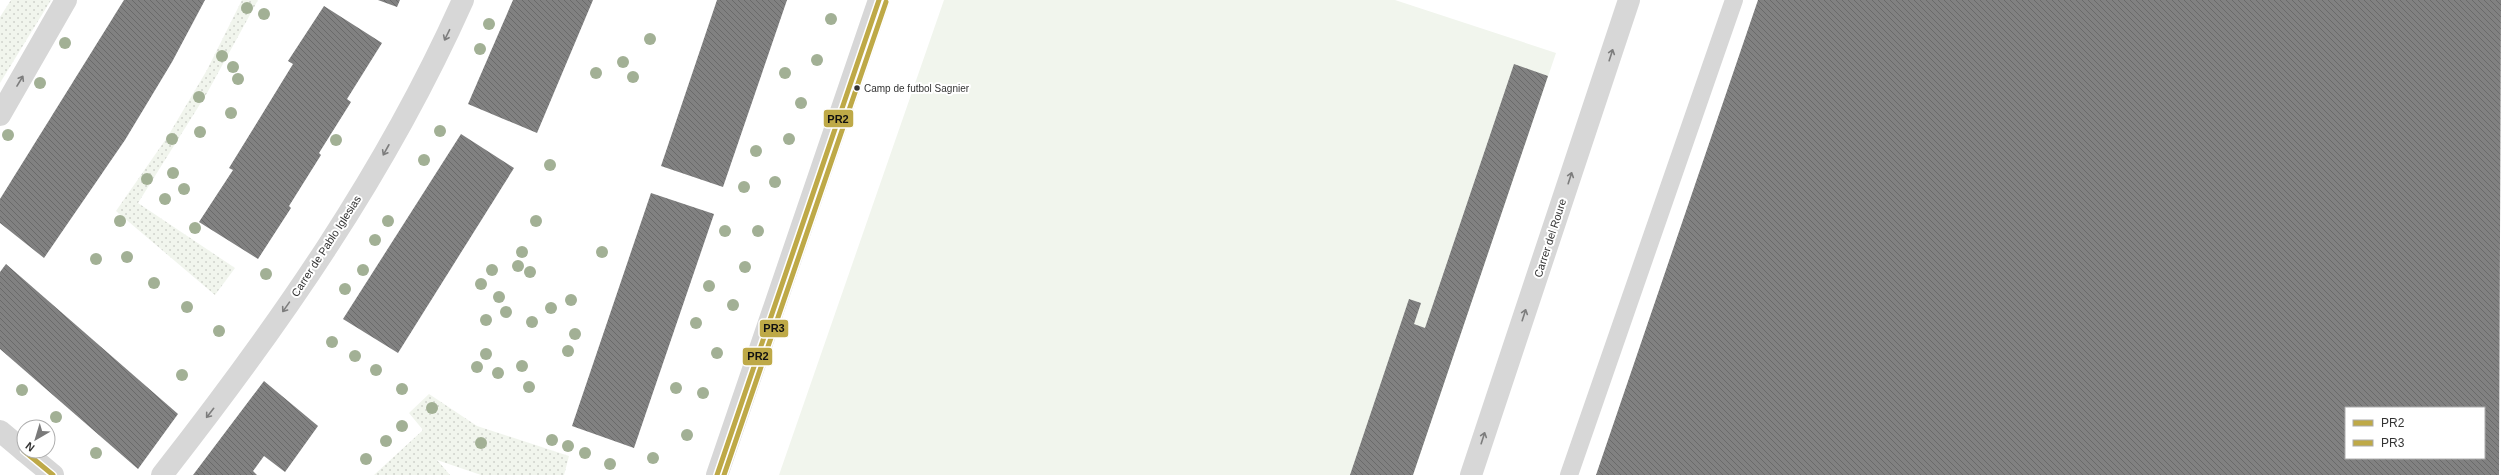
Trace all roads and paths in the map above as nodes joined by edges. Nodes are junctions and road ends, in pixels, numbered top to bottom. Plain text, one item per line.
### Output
1 (66, 0) edge
2 (463, 0) edge
3 (879, 0) edge
4 (1630, 0) edge
5 (1734, 0) edge
6 (0, 115) edge
7 (0, 431) edge
8 (16, 444) edge
9 (34, 459) edge
10 (53, 475) edge
11 (162, 475) edge
12 (717, 475) edge
13 (1471, 475) edge
14 (1570, 475) edge

6 -> 1 street
2 -> 11 street, Carrer de Pablo Iglesias
3 - 12 street
13 -> 4 street, Carrer del Roure
5 - 14 lane
7 - 8 street
9 - 10 street

